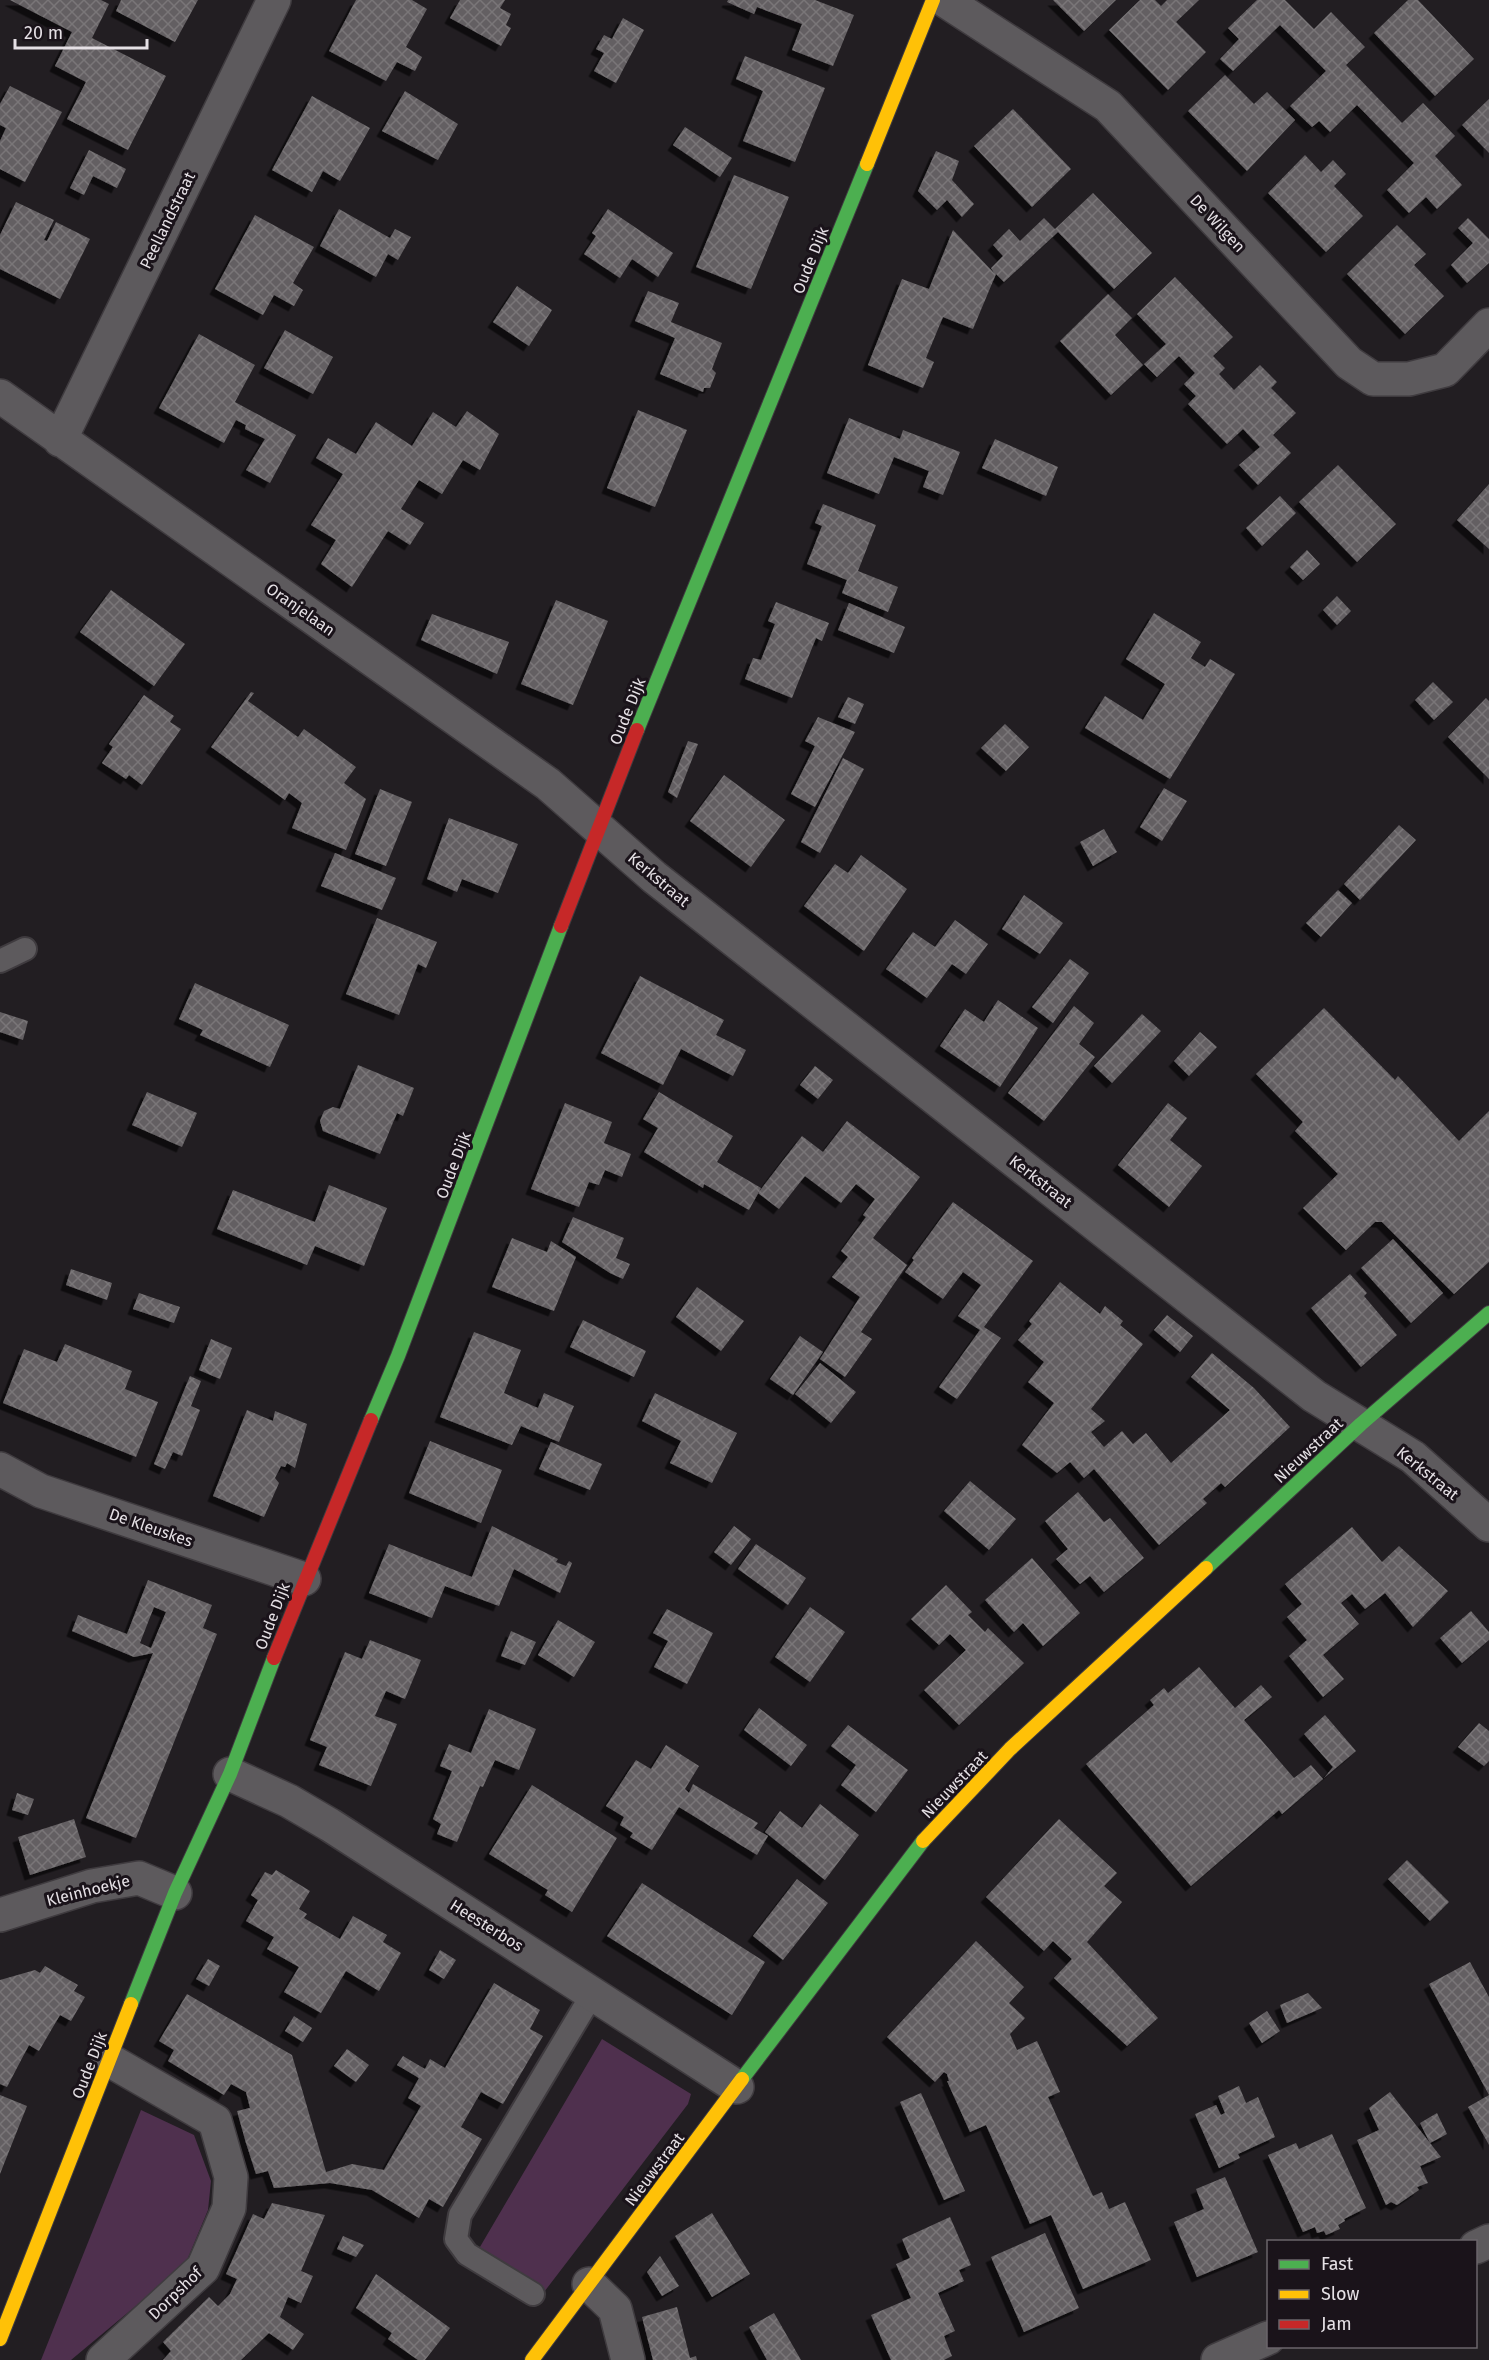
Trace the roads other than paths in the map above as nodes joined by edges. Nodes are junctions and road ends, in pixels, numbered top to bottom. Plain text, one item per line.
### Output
1 (274, 0) edge
2 (933, 0) edge
3 (944, 0) edge
4 (1489, 325) edge
5 (0, 396) edge
6 (60, 440) junction
7 (598, 827) junction
8 (25, 949) dead end
9 (0, 961) edge
10 (1489, 1313) edge
11 (1361, 1424) junction
12 (0, 1469) edge
13 (1489, 1525) edge
14 (304, 1579) junction
15 (230, 1774) junction
16 (175, 1893) junction
17 (0, 1915) edge
18 (594, 1993) junction
19 (109, 2060) junction
20 (737, 2087) junction
21 (589, 2284) junction
22 (533, 2294) dead end
23 (0, 2339) edge
24 (1267, 2339) edge
25 (103, 2360) edge
26 (532, 2360) edge
27 (628, 2360) edge
28 (1218, 2360) edge

1 - 6 street, Peellandstraat
2 - 7 street, Oude Dijk
3 - 4 street, De Wilgen
5 - 6 street, Oranjelaan
6 - 7 street, Oranjelaan
7 - 11 street, Kerkstraat
7 - 14 street, Oude Dijk
8 - 9 lane
10 - 11 street, Nieuwstraat
11 - 13 street, Kerkstraat
11 - 20 street, Nieuwstraat
12 - 14 street, De Kleuskes
14 - 15 street, Oude Dijk
15 - 16 street, Oude Dijk
15 - 18 street, Heesterbos
16 - 17 street, Kleinhoekje
16 - 19 street, Oude Dijk
18 - 20 street, Heesterbos
18 - 22 lane
19 - 23 street, Oude Dijk
19 - 25 street, Dorpshof
20 - 21 street, Nieuwstraat
21 - 26 street, Nieuwstraat
21 - 27 street
24 - 28 street

